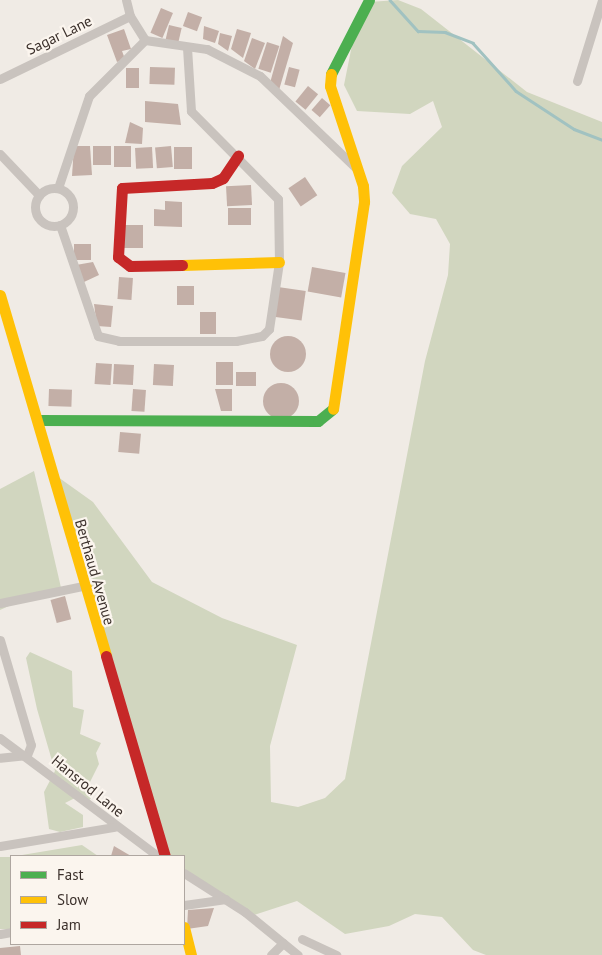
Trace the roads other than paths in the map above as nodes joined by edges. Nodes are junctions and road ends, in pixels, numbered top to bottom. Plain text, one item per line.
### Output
1 (126, 0) edge
2 (369, 0) edge
3 (602, 0) edge
4 (130, 16) junction
5 (145, 40) junction
6 (187, 47) junction
7 (0, 79) edge
8 (577, 81) dead end
9 (0, 154) edge
10 (238, 156) junction
11 (358, 170) junction
12 (58, 188) junction
13 (39, 195) junction
14 (60, 225) junction
15 (279, 262) junction
16 (0, 295) edge
17 (38, 420) junction
18 (83, 586) junction
19 (0, 603) edge
20 (0, 640) edge
21 (0, 738) edge
22 (27, 754) junction
23 (0, 758) edge
24 (114, 826) junction
25 (0, 846) edge
26 (157, 855) edge
27 (165, 855) edge
28 (185, 874) edge
29 (226, 899) junction
30 (185, 905) edge
31 (185, 932) edge
32 (302, 939) dead end
33 (283, 943) junction
34 (191, 955) edge
35 (271, 955) edge
36 (298, 955) edge
37 (337, 955) edge

1 - 4 street
2 - 11 street
3 - 8 street
4 - 5 street
4 - 7 street, Sagar Lane
5 - 6 street
5 - 12 street
6 - 10 street
6 - 11 street
9 - 13 street
10 - 15 street
10 - 15 street
11 - 17 street
12 - 13 street
12 - 14 street
13 - 14 street
14 - 15 street
16 - 17 street, Berthaud Avenue
17 - 18 street, Berthaud Avenue
18 - 19 street
18 - 27 street, Berthaud Avenue
20 - 22 street
21 - 22 street, Hansrod Lane
22 - 23 street
22 - 24 street, Hansrod Lane
24 - 25 street
24 - 26 street, Hansrod Lane
28 - 29 street
29 - 30 street
29 - 33 street
31 - 34 street
32 - 37 street
33 - 35 street
33 - 36 street

